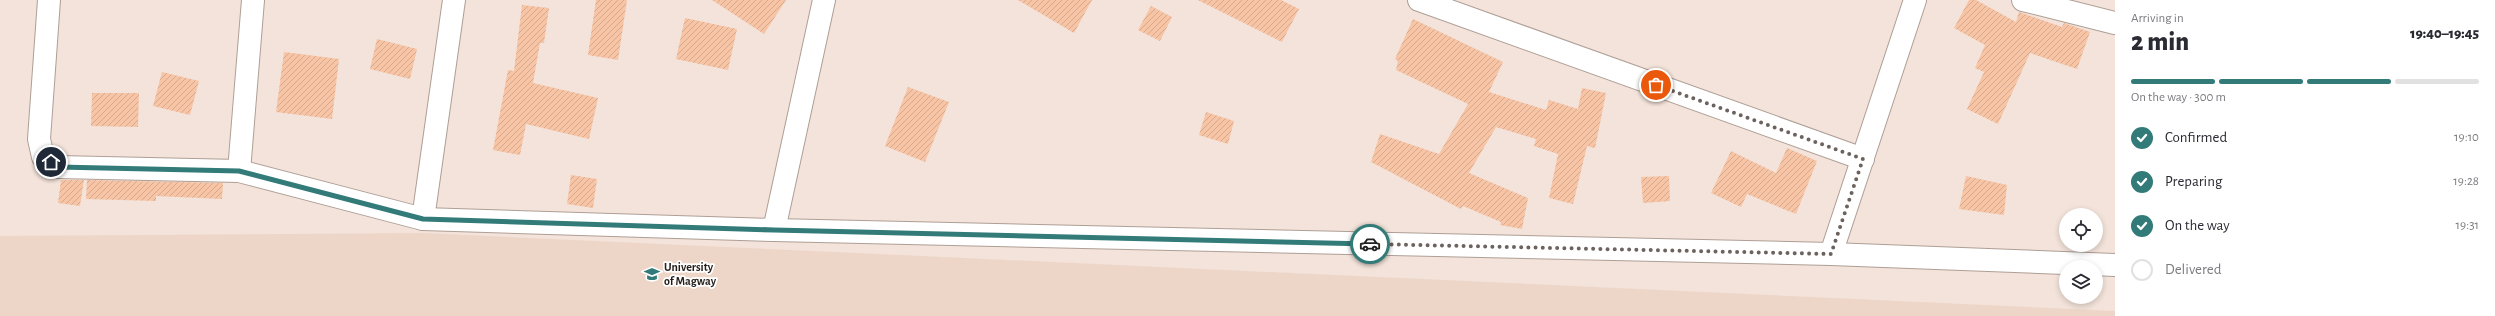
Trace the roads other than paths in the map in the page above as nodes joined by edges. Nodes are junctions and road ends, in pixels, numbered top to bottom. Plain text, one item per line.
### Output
1 (49, 0) edge
2 (253, 0) edge
3 (454, 0) edge
4 (824, 0) edge
5 (1419, 0) edge
6 (1915, 0) edge
7 (2023, 0) edge
8 (2115, 23) edge
9 (1863, 159) junction
10 (239, 171) junction
11 (423, 219) junction
12 (774, 230) junction
13 (1831, 254) junction
14 (2115, 265) edge

1 - 10 street
2 - 10 street
3 - 11 street
4 - 12 street
5 - 9 street
6 - 9 street
7 - 8 street
9 - 13 street
10 - 11 street
11 - 12 street
12 - 13 street
13 - 14 street

